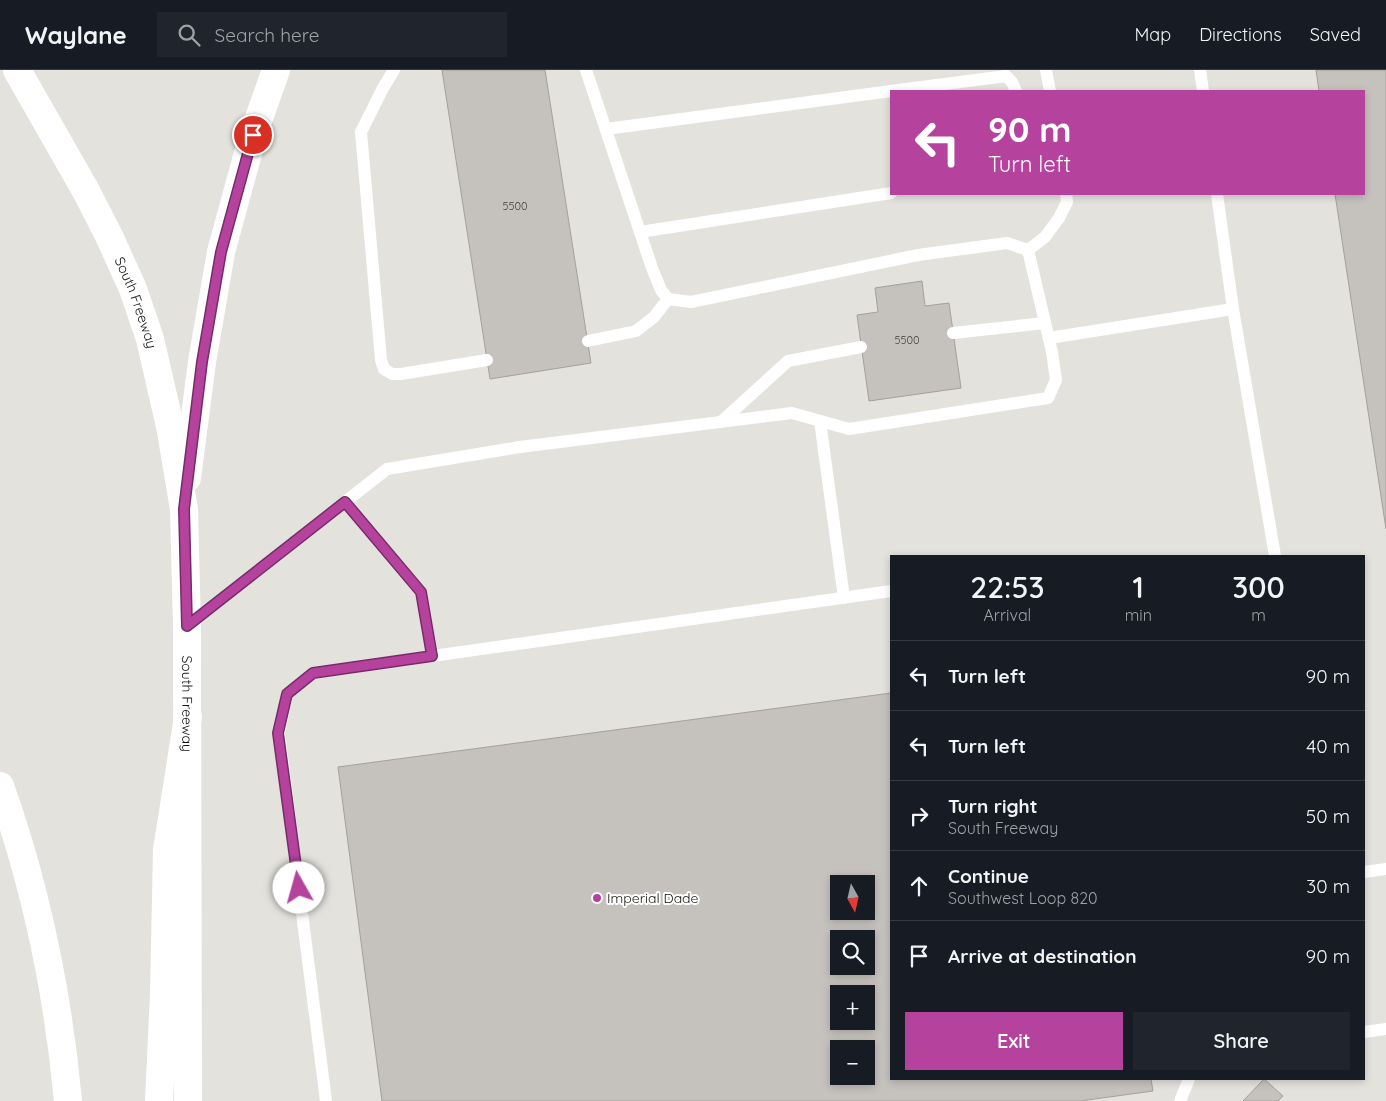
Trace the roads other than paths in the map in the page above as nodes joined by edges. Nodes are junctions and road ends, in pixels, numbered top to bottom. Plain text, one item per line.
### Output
1 (17, 70) edge
2 (276, 70) edge
3 (394, 70) edge
4 (586, 70) edge
5 (1046, 70) edge
6 (1200, 70) edge
7 (899, 90) edge
8 (1016, 90) edge
9 (1050, 90) edge
10 (1203, 90) edge
11 (890, 91) edge
12 (606, 129) junction
13 (890, 193) edge
14 (1066, 195) edge
15 (1217, 195) edge
16 (640, 232) junction
17 (1028, 250) junction
18 (668, 299) junction
19 (1234, 309) junction
20 (1045, 323) junction
21 (953, 333) dead end
22 (1049, 338) junction
23 (588, 341) dead end
24 (861, 347) dead end
25 (487, 360) dead end
26 (820, 421) junction
27 (721, 422) junction
28 (345, 502) junction
29 (184, 509) junction
30 (1275, 555) edge
31 (890, 591) edge
32 (844, 598) junction
33 (187, 626) junction
34 (432, 656) junction
35 (188, 717) junction
36 (0, 786) edge
37 (1386, 869) edge
38 (1365, 872) edge
39 (1386, 1029) edge
40 (1365, 1032) edge
41 (1189, 1080) edge
42 (68, 1101) edge
43 (159, 1101) edge
44 (188, 1101) edge
45 (326, 1101) edge
46 (1180, 1101) edge

1 - 29 main road, South Freeway
2 - 29 main road
3 - 25 lane
4 - 12 lane
5 - 9 lane
6 - 10 lane
7 - 8 lane
11 - 12 lane
12 - 16 lane
13 - 16 lane
14 - 17 lane
15 - 19 lane
16 - 18 lane
17 - 18 lane
17 - 20 lane
18 - 23 lane
19 - 22 lane
19 - 30 lane
20 - 21 lane
20 - 22 lane
22 - 26 lane
24 - 27 lane
26 - 27 lane
26 - 32 lane
27 - 28 lane
28 - 33 lane
28 - 34 lane
29 - 33 main road, South Freeway
31 - 32 lane
32 - 34 lane
33 - 35 main road, South Freeway
34 - 45 lane
35 - 43 main road
35 - 44 main road, South Freeway
36 - 42 main road
37 - 38 lane
39 - 40 lane
41 - 46 lane

